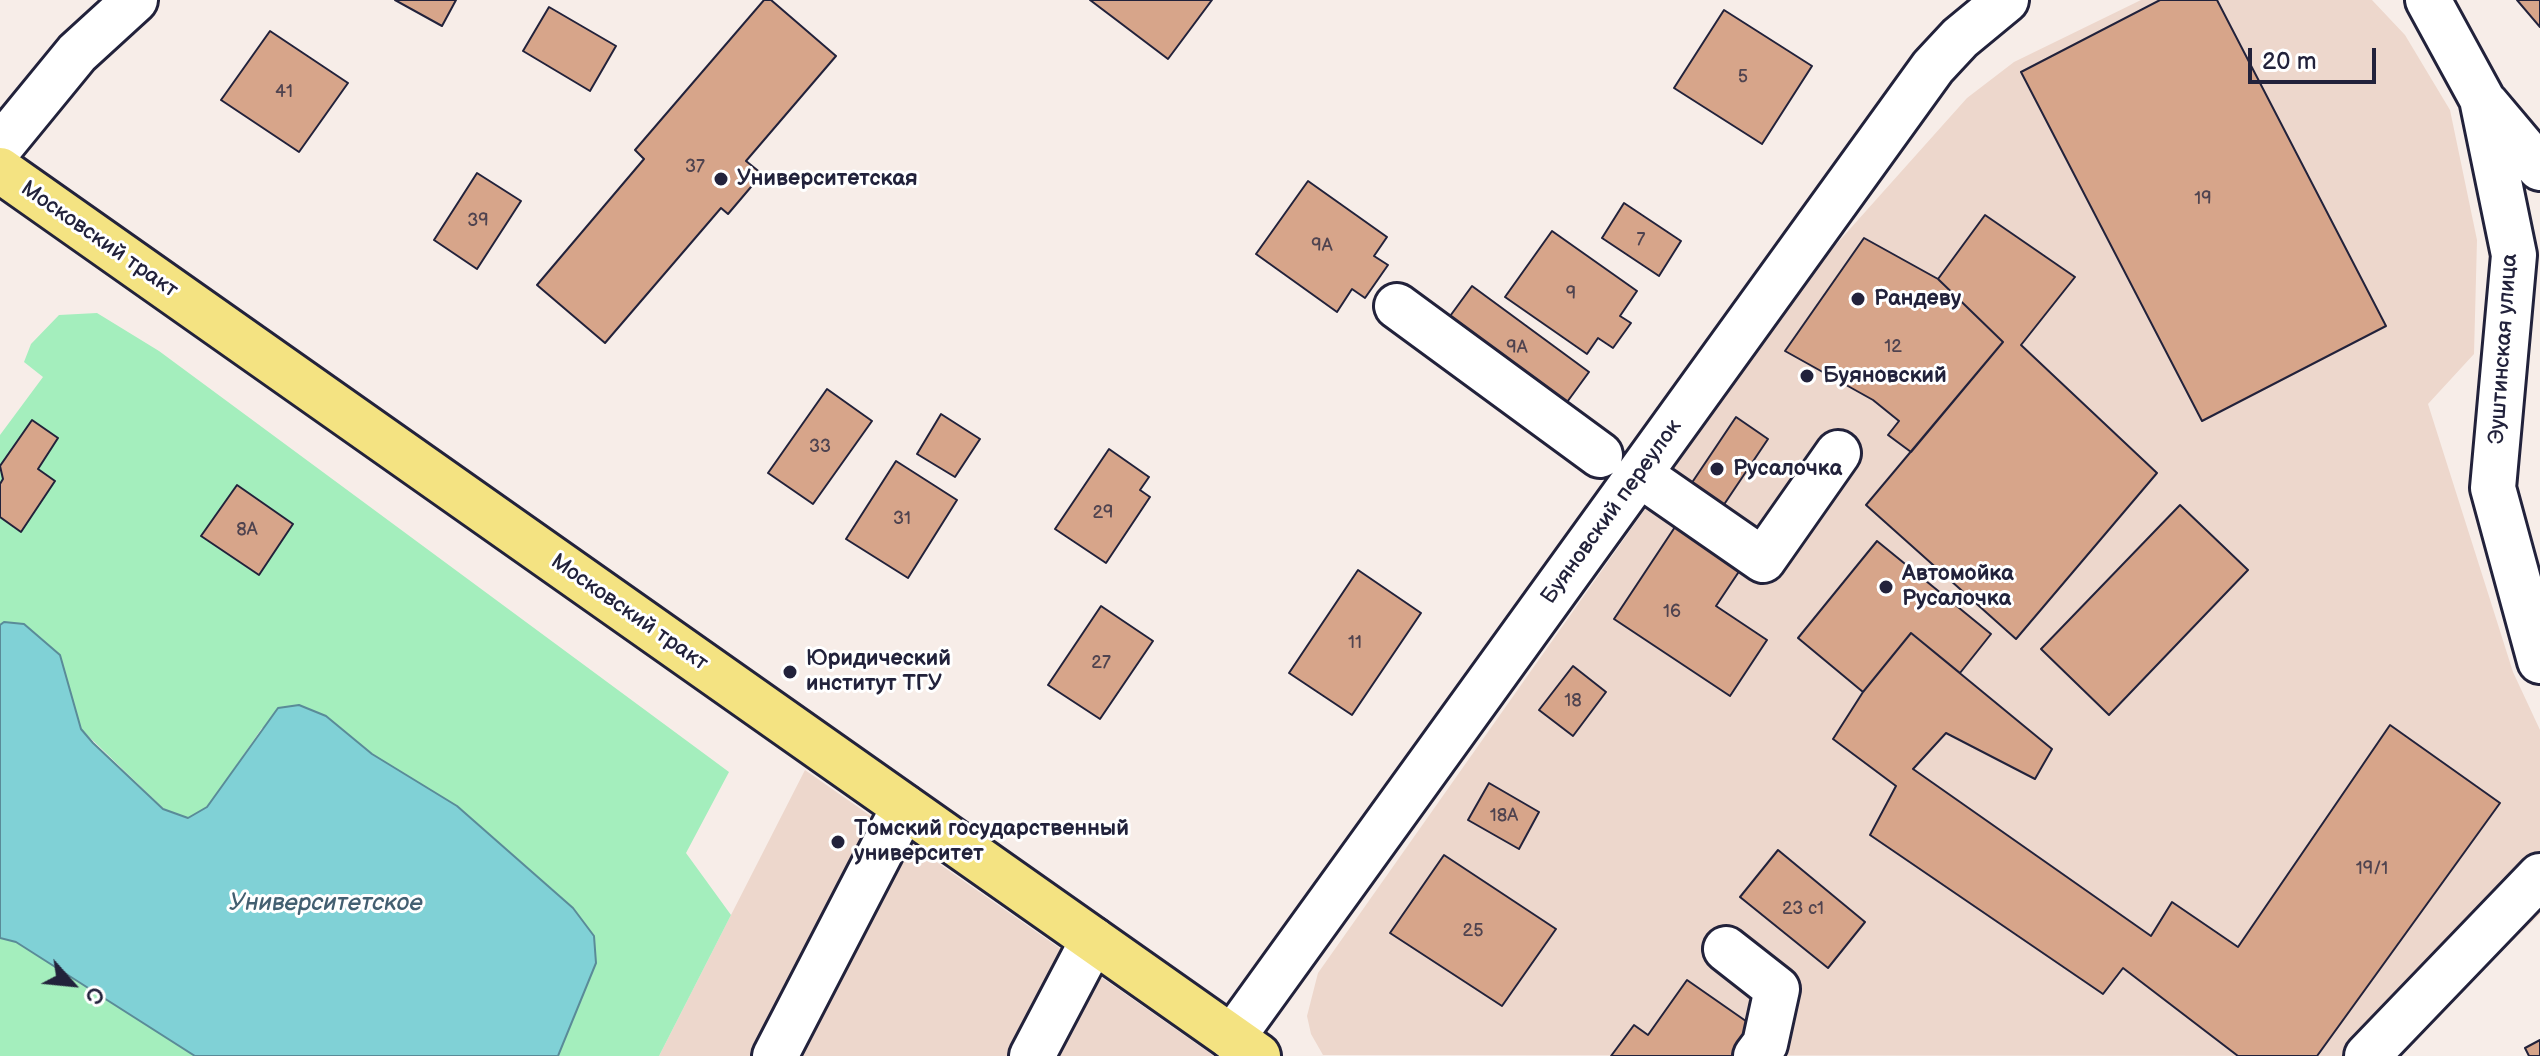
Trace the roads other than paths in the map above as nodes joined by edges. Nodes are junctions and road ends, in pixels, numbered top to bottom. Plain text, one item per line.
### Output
1 (135, 0) edge
2 (2006, 0) edge
3 (2428, 0) edge
4 (2482, 99) junction
5 (0, 147) edge
6 (2540, 168) edge
7 (0, 170) edge
8 (1397, 306) dead end
9 (1838, 453) dead end
10 (1600, 455) dead end
11 (1639, 474) junction
12 (2540, 661) edge
13 (904, 807) junction
14 (2540, 876) edge
15 (1093, 940) junction
16 (1726, 949) dead end
17 (1245, 1047) edge
18 (775, 1056) edge
19 (1032, 1056) edge
20 (1756, 1056) edge
21 (2367, 1056) edge

1 - 5 street
2 - 11 street, Буяновский переулок
3 - 4 street, Эуштинская улица
4 - 6 street
4 - 12 street, Эуштинская улица
7 - 13 main road, Московский тракт
8 - 10 street
9 - 11 street
11 - 17 street, Буяновский переулок
13 - 15 main road, Московский тракт
13 - 18 street
14 - 21 street
15 - 17 main road, Московский тракт
15 - 19 street
16 - 20 street

